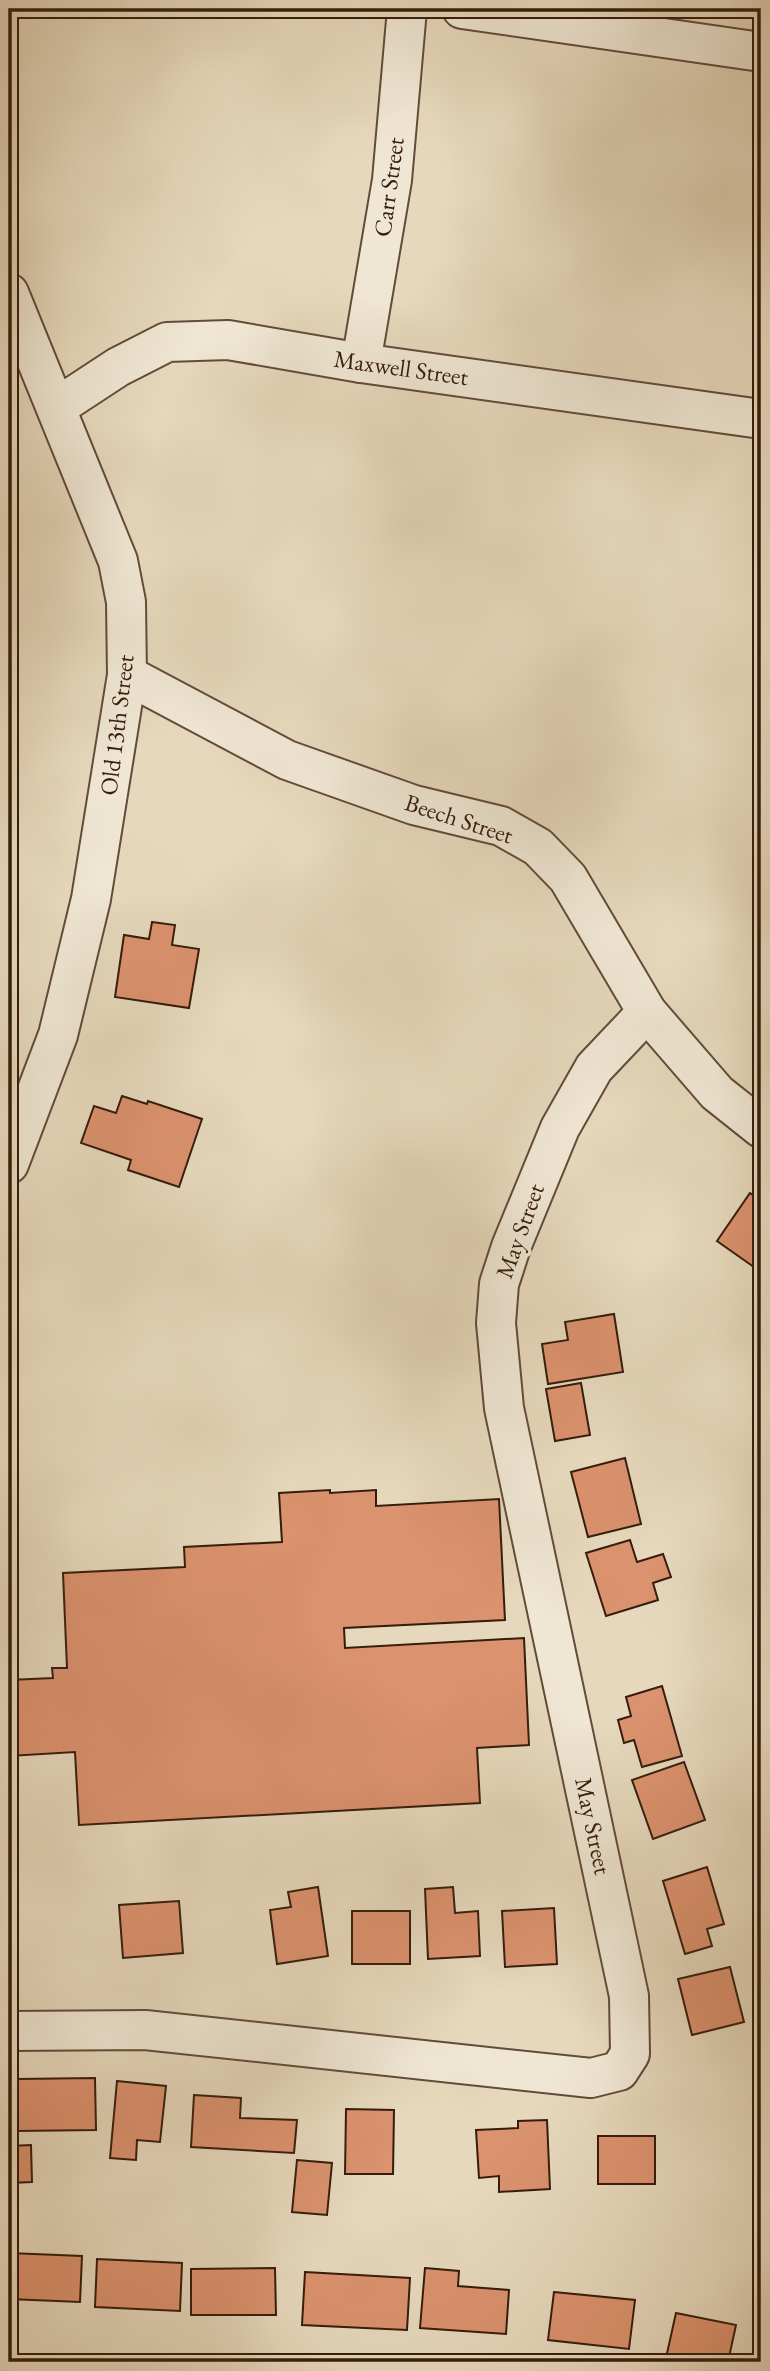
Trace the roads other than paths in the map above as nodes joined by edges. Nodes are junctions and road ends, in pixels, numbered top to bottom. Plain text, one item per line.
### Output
1 (407, 9) edge
2 (462, 9) edge
3 (761, 52) edge
4 (9, 293) edge
5 (361, 363) junction
6 (57, 407) junction
7 (761, 419) edge
8 (127, 675) junction
9 (648, 1012) junction
10 (761, 1128) edge
11 (9, 1164) edge
12 (9, 2031) edge

1 - 5 street, Carr Street
2 - 3 street
4 - 6 street, Old 13th Street
5 - 6 street, Maxwell Street
5 - 7 street, Maxwell Street
6 - 8 street, Old 13th Street
8 - 9 street, Beech Street
8 - 11 street, Old 13th Street
9 - 10 street, Beech Street
9 - 12 street, May Street

